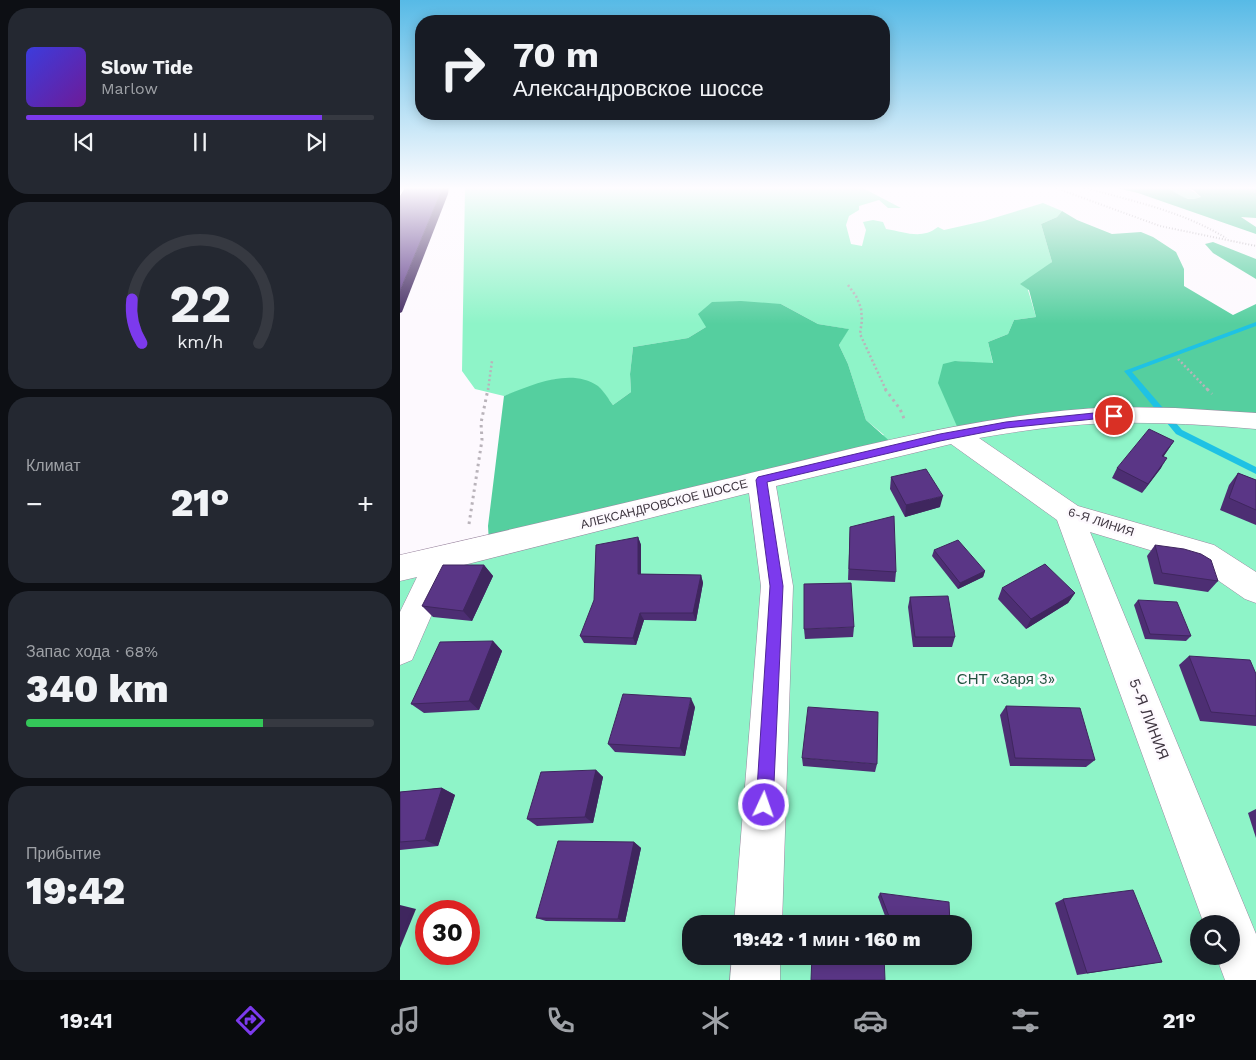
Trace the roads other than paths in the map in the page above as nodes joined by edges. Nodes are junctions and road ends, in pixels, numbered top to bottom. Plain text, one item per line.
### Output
1 (1246, 420) edge
2 (956, 435) junction
3 (762, 480) junction
4 (1070, 514) junction
5 (453, 555) junction
6 (400, 568) edge
7 (1256, 589) edge
8 (400, 649) edge
9 (759, 915) edge
10 (1225, 915) edge
11 (1240, 955) edge
12 (756, 965) edge
13 (755, 980) edge
14 (1250, 980) edge

1 - 2 street, АЛЕКСАНДРОВСКОЕ ШОССЕ
2 - 3 street, АЛЕКСАНДРОВСКОЕ ШОССЕ
2 - 4 street, 6-Я ЛИНИЯ
3 - 5 street, АЛЕКСАНДРОВСКОЕ ШОССЕ
3 - 9 street
4 - 7 street, 6-Я ЛИНИЯ
4 - 10 street, 5-Я ЛИНИЯ
5 - 6 street, АЛЕКСАНДРОВСКОЕ ШОССЕ
5 - 8 street
11 - 14 street
12 - 13 street

